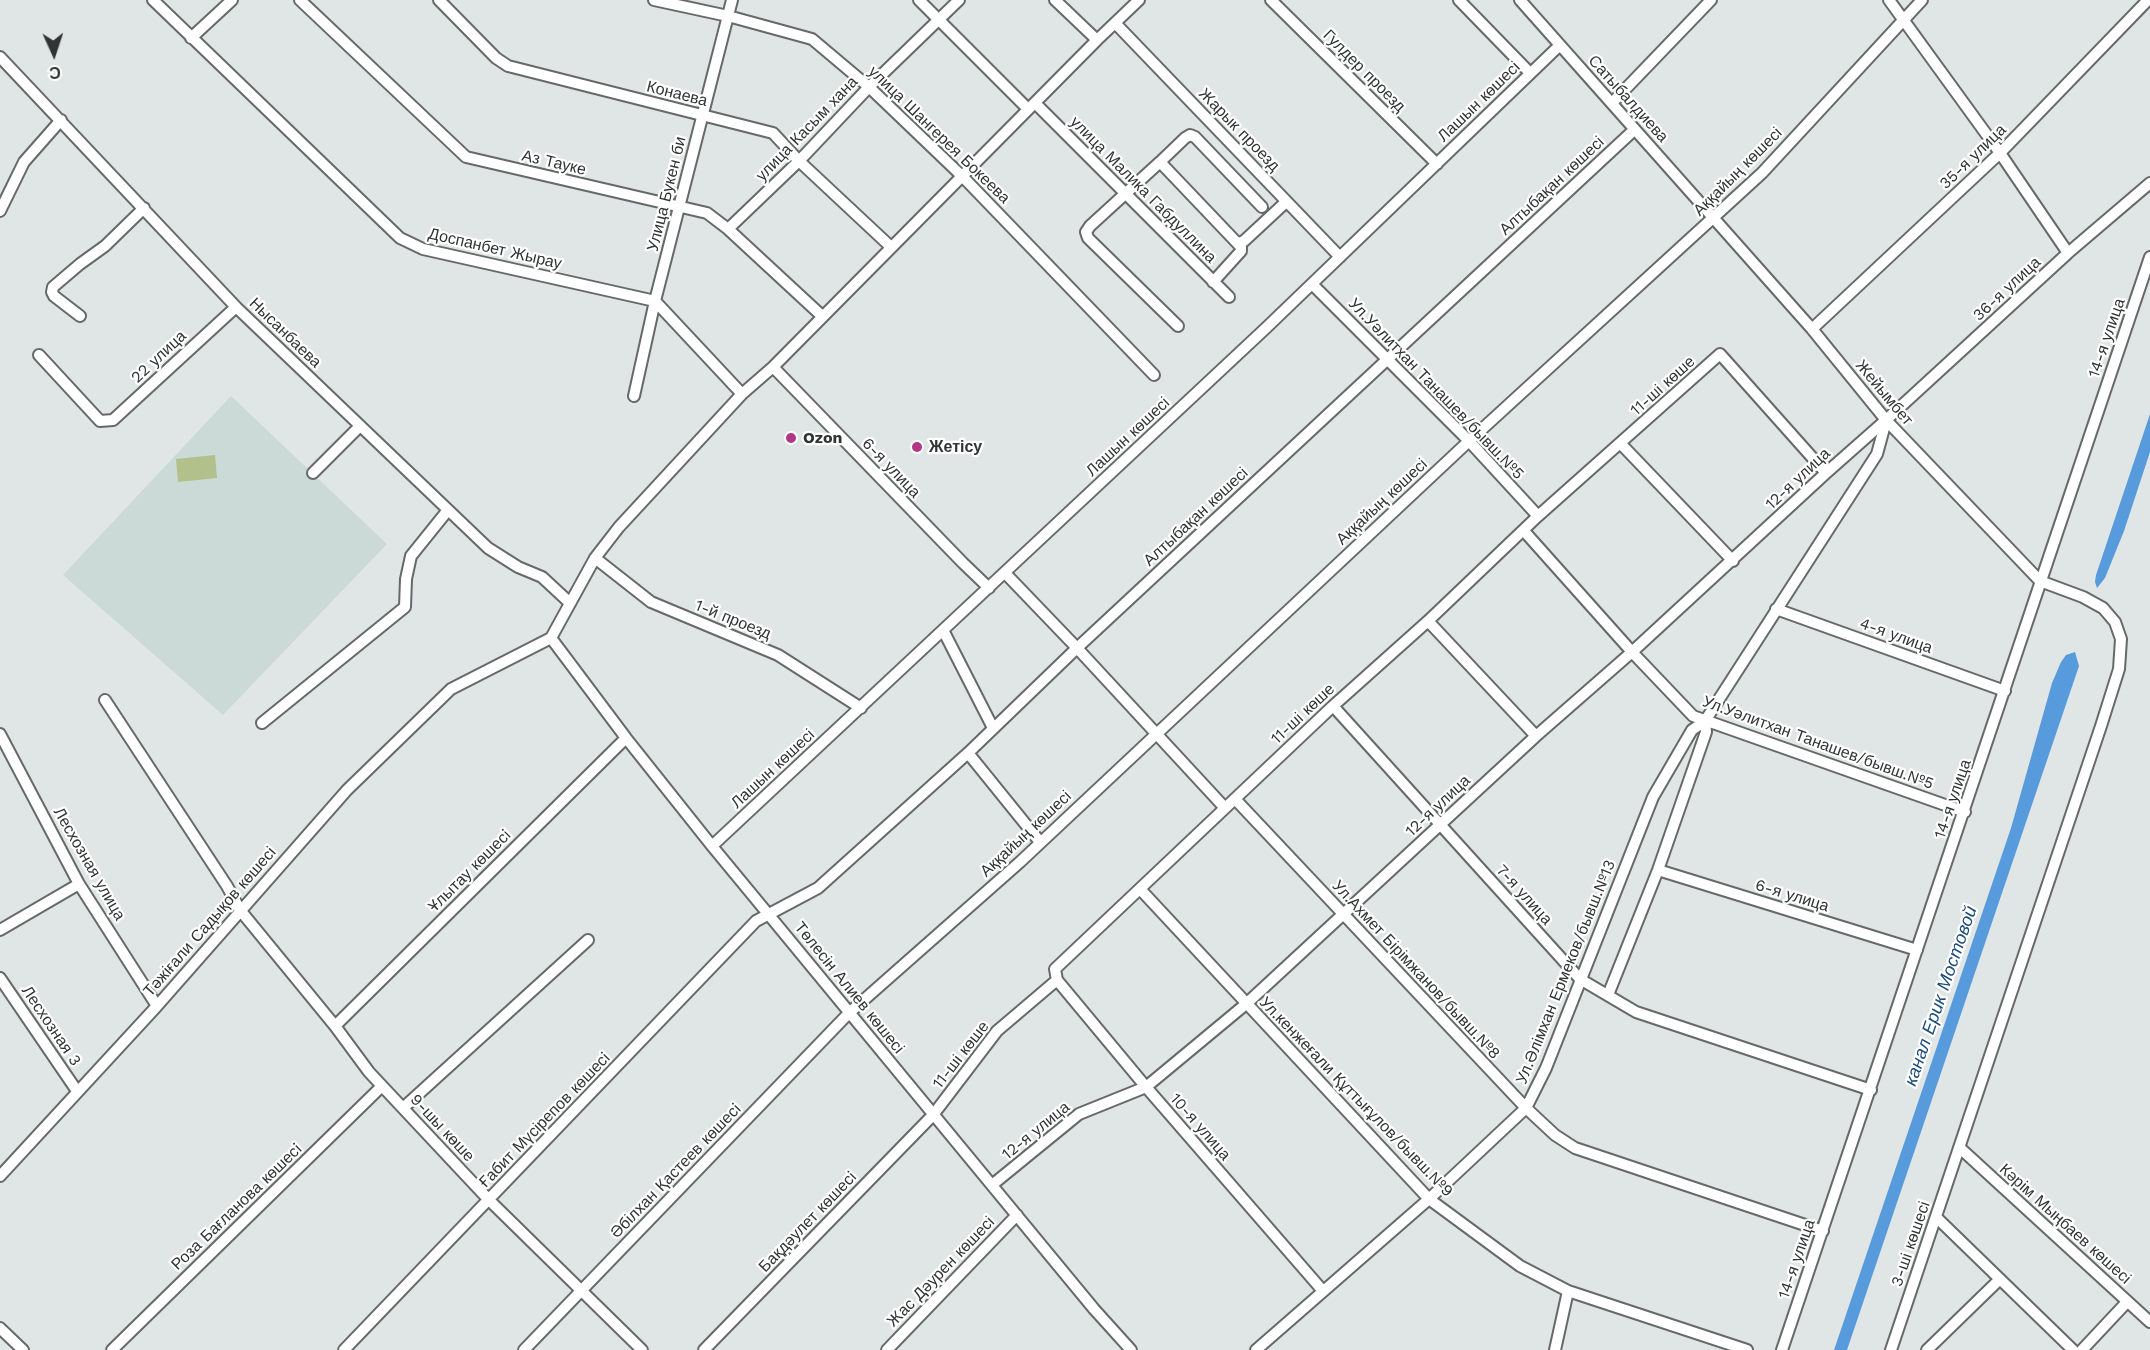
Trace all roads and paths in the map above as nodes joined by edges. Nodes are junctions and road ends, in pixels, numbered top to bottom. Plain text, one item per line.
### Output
1 (153, 0) edge
2 (232, 0) edge
3 (300, 0) edge
4 (440, 0) edge
5 (654, 0) edge
6 (732, 0) edge
7 (919, 0) edge
8 (958, 0) edge
9 (1055, 0) edge
10 (1139, 0) edge
11 (1271, 0) edge
12 (1459, 0) edge
13 (1520, 0) edge
14 (1711, 0) edge
15 (1889, 0) edge
16 (1922, 0) edge
17 (2148, 0) edge
18 (728, 16) junction
19 (939, 20) junction
20 (1903, 20) junction
21 (1116, 24) junction
22 (191, 38) junction
23 (1097, 40) junction
24 (1560, 45) junction
25 (0, 57) edge
26 (1530, 73) junction
27 (869, 87) junction
28 (1612, 103) junction
29 (1032, 106) junction
30 (702, 116) junction
31 (61, 120) junction
32 (1634, 130) junction
33 (2000, 153) junction
34 (799, 161) junction
35 (1160, 162) junction
36 (1437, 164) junction
37 (963, 177) junction
38 (2150, 183) edge
39 (1126, 193) junction
40 (1286, 202) junction
41 (679, 206) junction
42 (1262, 207) dead end
43 (144, 208) junction
44 (0, 211) edge
45 (1714, 218) junction
46 (728, 230) junction
47 (1239, 243) junction
48 (891, 247) junction
49 (2068, 253) junction
50 (1340, 257) junction
51 (2150, 257) edge
52 (1213, 282) junction
53 (1312, 284) junction
54 (1229, 297) dead end
55 (655, 301) junction
56 (236, 307) junction
57 (80, 316) dead end
58 (822, 316) junction
59 (1178, 326) dead end
60 (1812, 329) junction
61 (39, 355) dead end
62 (1388, 359) junction
63 (773, 367) junction
64 (1154, 375) dead end
65 (742, 394) junction
66 (634, 396) dead end
67 (1886, 420) junction
68 (360, 426) junction
69 (1469, 441) junction
70 (1621, 444) junction
71 (313, 473) dead end
72 (1826, 473) junction
73 (448, 510) junction
74 (1538, 516) junction
75 (1524, 531) junction
76 (595, 558) junction
77 (1733, 561) junction
78 (1005, 573) junction
79 (2040, 581) junction
80 (989, 588) junction
81 (570, 603) junction
82 (1776, 609) junction
83 (1428, 621) junction
84 (943, 630) junction
85 (551, 638) junction
86 (1077, 648) junction
87 (1632, 652) junction
88 (2005, 691) junction
89 (105, 700) dead end
90 (1333, 706) junction
91 (861, 708) junction
92 (1705, 721) junction
93 (262, 723) dead end
94 (993, 728) junction
95 (1156, 733) junction
96 (0, 734) edge
97 (1536, 735) junction
98 (626, 738) junction
99 (968, 753) junction
100 (1235, 799) junction
101 (1225, 808) junction
102 (1965, 812) junction
103 (1440, 824) junction
104 (1040, 842) junction
105 (712, 846) junction
106 (1658, 870) junction
107 (79, 884) junction
108 (1140, 889) junction
109 (240, 910) junction
110 (1342, 914) junction
111 (770, 915) junction
112 (0, 930) edge
113 (588, 940) dead end
114 (1917, 950) junction
115 (0, 978) edge
116 (1580, 979) junction
117 (1057, 980) junction
118 (1608, 995) junction
119 (1246, 1004) junction
120 (157, 1006) junction
121 (849, 1013) junction
122 (335, 1026) junction
123 (382, 1086) junction
124 (1146, 1087) junction
125 (1871, 1089) junction
126 (77, 1091) junction
127 (403, 1108) junction
128 (1526, 1108) junction
129 (933, 1115) junction
130 (1960, 1148) junction
131 (0, 1176) edge
132 (992, 1185) junction
133 (1429, 1199) junction
134 (489, 1200) junction
135 (1017, 1215) junction
136 (1936, 1217) junction
137 (1823, 1232) junction
138 (2000, 1279) junction
139 (1568, 1290) junction
140 (1323, 1291) junction
141 (581, 1292) junction
142 (2127, 1302) junction
143 (2150, 1322) edge
144 (0, 1328) edge
145 (1261, 1349) edge
146 (23, 1350) edge
147 (112, 1350) edge
148 (344, 1350) edge
149 (524, 1350) edge
150 (642, 1350) edge
151 (704, 1350) edge
152 (887, 1350) edge
153 (1131, 1350) edge
154 (1555, 1350) edge
155 (1747, 1350) edge
156 (1782, 1350) edge
157 (1890, 1350) edge
158 (1927, 1350) edge
159 (2073, 1350) edge
160 (2082, 1350) edge

1 - 22 street, Доспанбет Жырау
2 - 22 street
3 - 41 street, Аз Тауке
4 - 30 street, Конаева
5 - 18 street, улица Шангерея Бокеева
6 - 18 street, Улица Букен би
7 - 19 street, улица Малика Габдуллина
8 - 19 street, улица Касым хана
9 - 23 street
10 - 21 street
11 - 36 street, Гулдер проезд
12 - 26 street
13 - 24 street, Сатыбалдиева
14 - 28 street
15 - 20 street
16 - 20 street, Аққайың көшесі
17 - 33 street, 35-я улица
18 - 27 street, улица Шангерея Бокеева
18 - 30 street, Улица Букен би
19 - 27 street, улица Касым хана
19 - 29 street, улица Малика Габдуллина
20 - 33 street
20 - 45 street, Аққайың көшесі
21 - 23 street
21 - 40 street, Жарык проезд
22 - 55 street, Доспанбет Жырау
23 - 29 street
24 - 26 street, Лашын көшесі
24 - 28 street, Сатыбалдиева
25 - 31 street, Нысанбаева
26 - 36 street, Лашын көшесі
27 - 34 street, улица Касым хана
27 - 37 street, улица Шангерея Бокеева
28 - 32 street, Сатыбалдиева
29 - 37 street
29 - 39 street, улица Малика Габдуллина
30 - 34 street, Конаева
30 - 41 street, Улица Букен би
31 - 43 street, Нысанбаева
31 - 44 street
32 - 45 street, Сатыбалдиева
32 - 62 street, Алтыбақан көшесі
33 - 49 street
33 - 60 street, 35-я улица
34 - 46 street, улица Касым хана
34 - 48 street, Конаева
35 - 39 street
35 - 42 street
35 - 47 street
36 - 50 street, Лашын көшесі
37 - 48 street
37 - 64 street, улица Шангерея Бокеева
38 - 49 street, 36-я улица
39 - 52 street, улица Малика Габдуллина
39 - 59 street
40 - 47 street
40 - 50 street, Жарык проезд
41 - 46 street, Аз Тауке
41 - 55 street, Улица Букен би
43 - 56 street, Нысанбаева
43 - 57 street
45 - 60 street, Жейымбет
45 - 69 street, Аққайың көшесі
46 - 58 street, Аз Тауке
47 - 52 street
48 - 58 street
49 - 67 street, 36-я улица
50 - 53 street, Лашын көшесі
51 - 79 street, 14-я улица
52 - 54 street, улица Малика Габдуллина
53 - 62 street, Ул.Уәлитхан Танашев/бывш.№5
53 - 78 street, Лашын көшесі
55 - 65 street
55 - 66 street, Улица Букен би
56 - 61 street, 22 улица
56 - 68 street, Нысанбаева
58 - 63 street
60 - 67 street, Жейымбет
62 - 69 street, Ул.Уәлитхан Танашев/бывш.№5
62 - 86 street, Алтыбақан көшесі
63 - 65 street
63 - 80 street, 6-я улица
65 - 76 street
67 - 72 street, 12-я улица
67 - 79 street, Жейымбет
67 - 82 street, Ул.Әлімхан Ермеков/бывш.№13
68 - 71 street
68 - 73 street, Нысанбаева
69 - 74 street, Ул.Уәлитхан Танашев/бывш.№5
69 - 95 street, Аққайың көшесі
70 - 72 street, 11-ші көше
70 - 74 street, 11-ші көше
70 - 77 street
72 - 77 street, 12-я улица
73 - 81 street, Нысанбаева
73 - 93 street
74 - 75 street, 11-ші көше
75 - 83 street, 11-ші көше
75 - 87 street, Ул.Уәлитхан Танашев/бывш.№5
76 - 81 street
76 - 91 street, 1-й проезд
77 - 87 street, 12-я улица
78 - 80 street, Лашын көшесі
78 - 86 street
79 - 88 street, 14-я улица
79 - 130 street, 3-ші көшесі
80 - 84 street, Лашын көшесі
81 - 85 street
82 - 88 street, 4-я улица
82 - 92 street, Ул.Әлімхан Ермеков/бывш.№13
83 - 90 street, 11-ші көше
83 - 97 street
84 - 91 street, Лашын көшесі
84 - 94 street
85 - 98 street, Төлесін Алиев көшесі
85 - 109 street, Тәжіғали Садықов көшесі
86 - 94 street, Алтыбақан көшесі
86 - 95 street
87 - 92 street, Ул.Уәлитхан Танашев/бывш.№5
87 - 97 street, 12-я улица
88 - 102 street, 14-я улица
89 - 109 street, 9-шы көше
90 - 100 street, 11-ші көше
90 - 103 street, 7-я улица
91 - 105 street, Лашын көшесі
92 - 102 street, Ул.Уәлитхан Танашев/бывш.№5
92 - 106 street, Ул.Әлімхан Ермеков/бывш.№13
92 - 116 street, Ул.Әлімхан Ермеков/бывш.№13
94 - 99 street, Алтыбақан көшесі
95 - 101 street
95 - 104 street, Аққайың көшесі
96 - 107 street, Лесхозная улица
97 - 103 street, 12-я улица
98 - 105 street, Төлесін Алиев көшесі
98 - 122 street, Ұлытау көшесi
99 - 104 street
99 - 111 street, Алтыбақан көшесі
100 - 101 street, 11-ші көше
100 - 110 street, Ул.Ахмет Бірімжанов/бывш.№8
101 - 108 street, 11-ші көше
102 - 114 street, 14-я улица
103 - 110 street, 12-я улица
103 - 116 street, 7-я улица
104 - 121 street, Аққайың көшесі
105 - 111 street, Төлесін Алиев көшесі
106 - 114 street, 6-я улица
106 - 118 street, Ул.Әлімхан Ермеков/бывш.№13
107 - 112 street
107 - 120 street, Лесхозная улица
108 - 117 street, 11-ші көше
108 - 119 street, Ул.кенжеғали Құттығұлов/бывш.№9
109 - 120 street, Тәжіғали Садықов көшесі
109 - 122 street, 9-шы көше
110 - 119 street, 12-я улица
110 - 128 street, Ул.Ахмет Бірімжанов/бывш.№8
111 - 121 street, Төлесін Алиев көшесі
111 - 134 street, Ғабит Мүсірепов көшесi
113 - 127 street
114 - 125 street, 14-я улица
115 - 126 street, Лесхозная 3
116 - 118 street, 7-я улица
116 - 128 street, Ул.Әлімхан Ермеков/бывш.№13
117 - 124 street, 10-я улица
117 - 129 street, 11-ші көше
118 - 125 street, 7-я улица
119 - 124 street, 12-я улица
119 - 133 street, Ул.кенжеғали Құттығұлов/бывш.№9
120 - 126 street, Тәжіғали Садықов көшесі
121 - 129 street, Төлесін Алиев көшесі
121 - 141 street, Әбілхан Қастеев көшесi
122 - 123 street, 9-шы көше
123 - 127 street, 9-шы көше
123 - 147 street, Роза Бағланова көшесi
124 - 132 street, 12-я улица
124 - 140 street, 10-я улица
125 - 137 street, 14-я улица
126 - 131 street, Тәжіғали Садықов көшесі
127 - 134 street, 9-шы көше
128 - 133 street, Ул.Әлімхан Ермеков/бывш.№13
128 - 137 street, Ул.Ахмет Бірімжанов/бывш.№8
129 - 132 street, Төлесін Алиев көшесі
129 - 151 street, Бақдәулет көшесi
130 - 136 street, 3-ші көшесі
130 - 142 street, Кәрім Мыңбаев көшесі
132 - 135 street, Төлесін Алиев көшесі
133 - 139 street, Ул.кенжеғали Құттығұлов/бывш.№9
133 - 140 street, Ул.Әлімхан Ермеков/бывш.№13
134 - 141 street, 9-шы көше
134 - 148 street, Ғабит Мүсірепов көшесi
135 - 152 street, Жас Дәурен көшесі
135 - 153 street, Төлесін Алиев көшесі
136 - 138 street
136 - 157 street, 3-ші көшесі
137 - 156 street, 14-я улица
138 - 158 street
138 - 159 street
139 - 154 street
139 - 155 street, Ул.кенжеғали Құттығұлов/бывш.№9
140 - 145 street, Ул.Әлімхан Ермеков/бывш.№13
141 - 149 street, Әбілхан Қастеев көшесi
141 - 150 street, 9-шы көше
142 - 143 street, Кәрім Мыңбаев көшесі
142 - 160 street
144 - 146 street

